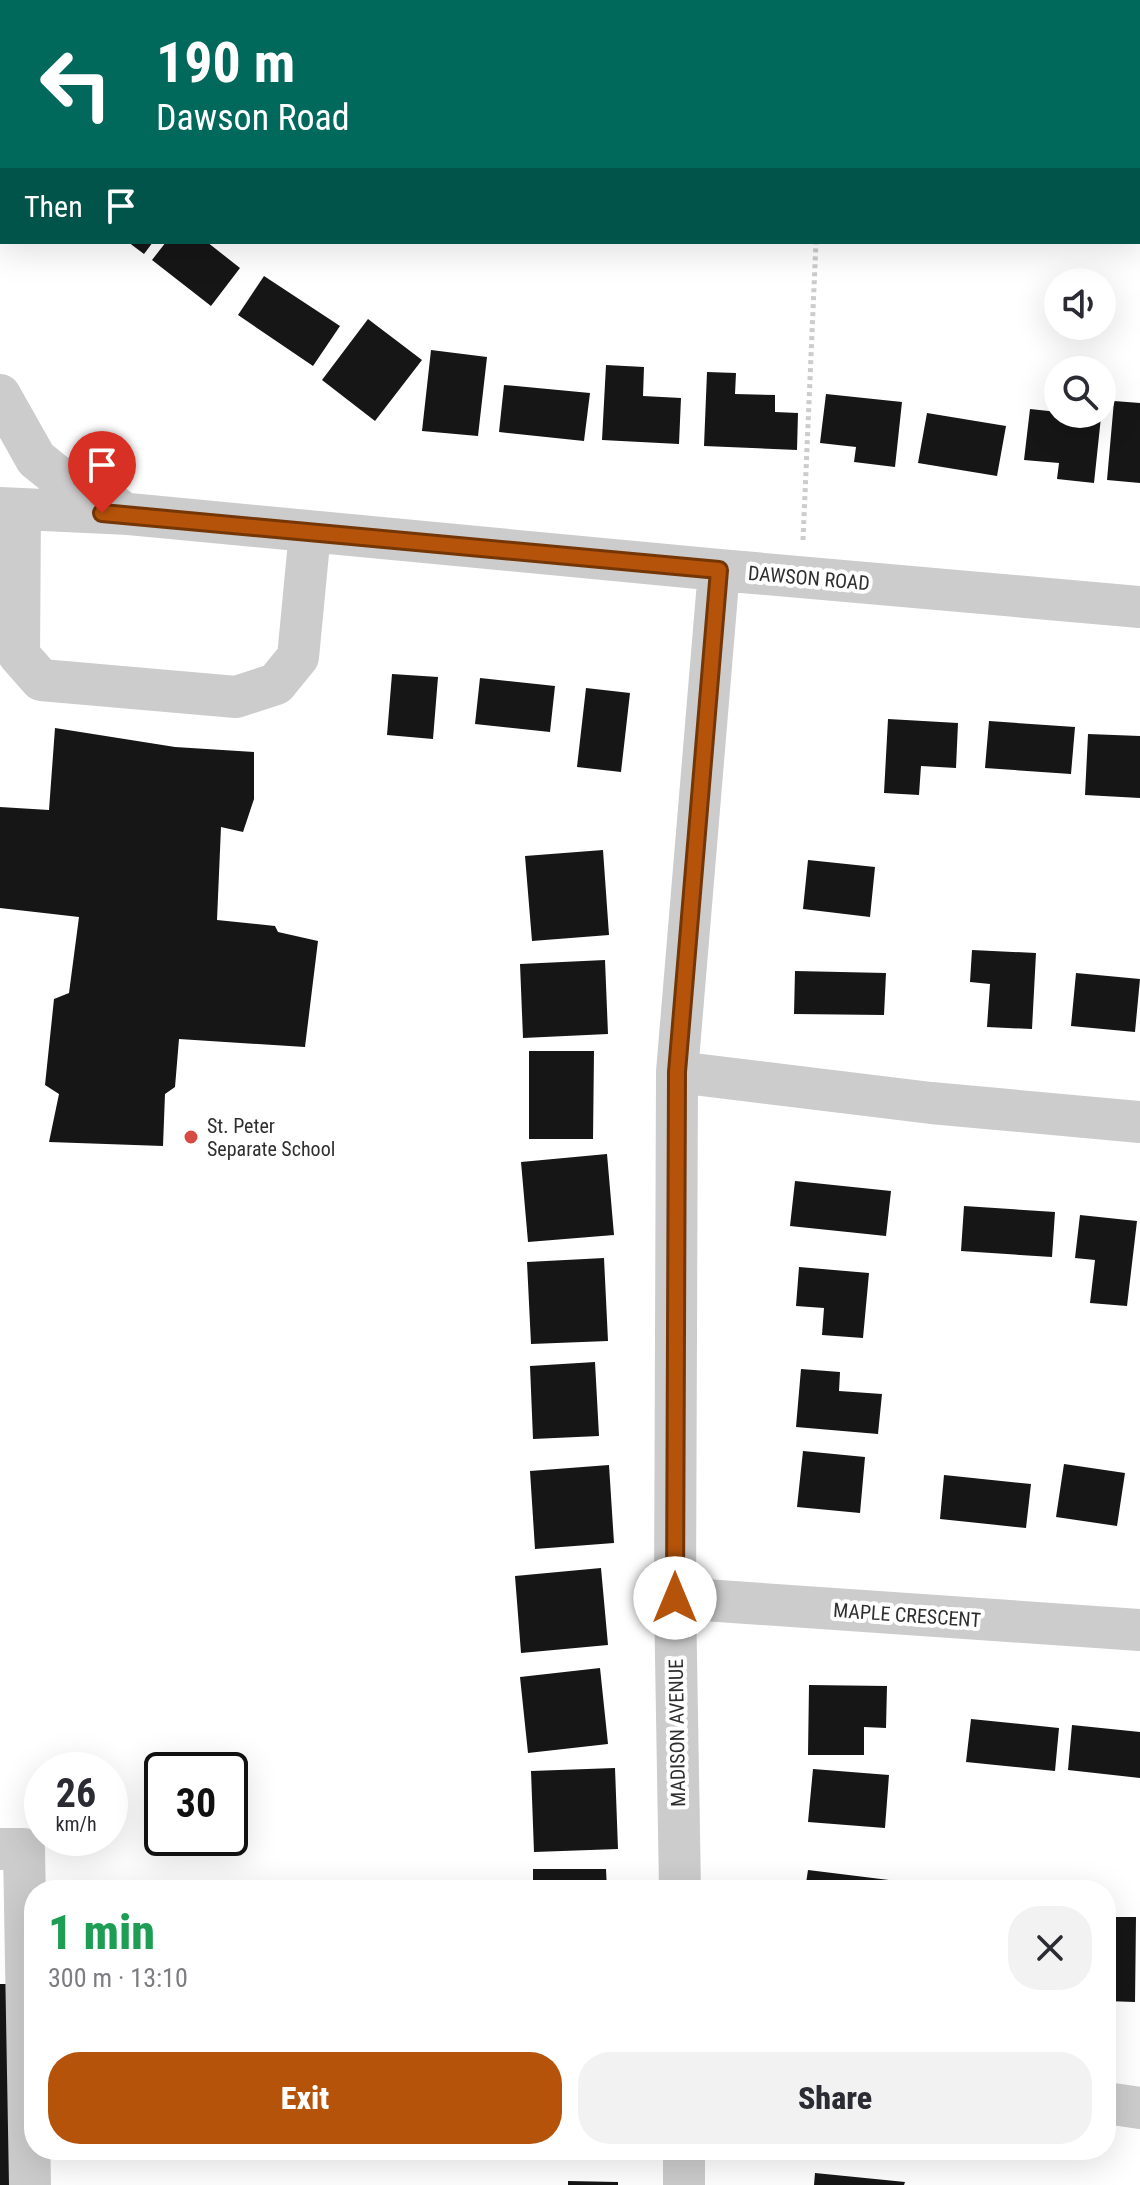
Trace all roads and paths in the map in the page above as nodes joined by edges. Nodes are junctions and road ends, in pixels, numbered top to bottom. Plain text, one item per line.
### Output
1 (816, 244) edge
2 (0, 395) edge
3 (10, 508) edge
4 (129, 514) junction
5 (310, 532) junction
6 (719, 570) junction
7 (800, 577) junction
8 (1140, 607) edge
9 (677, 1072) junction
10 (1140, 1122) edge
11 (675, 1598) junction
12 (1140, 1630) edge
13 (0, 1849) edge
14 (25, 1880) edge
15 (680, 1880) edge
16 (1116, 2104) edge
17 (1140, 2108) edge
18 (30, 2160) edge
19 (684, 2160) edge
20 (30, 2185) edge
21 (684, 2185) edge

1 - 7 path
2 - 4 street
3 - 4 street, DAWSON ROAD
3 - 5 street
4 - 5 street, DAWSON ROAD
5 - 6 street, DAWSON ROAD
6 - 7 street, DAWSON ROAD
6 - 9 street, MADISON AVENUE
7 - 8 street, DAWSON ROAD
9 - 10 street
9 - 11 street, MADISON AVENUE
11 - 12 street, MAPLE CRESCENT
11 - 15 street, MADISON AVENUE
13 - 14 street
16 - 17 street
18 - 20 street
19 - 21 street

